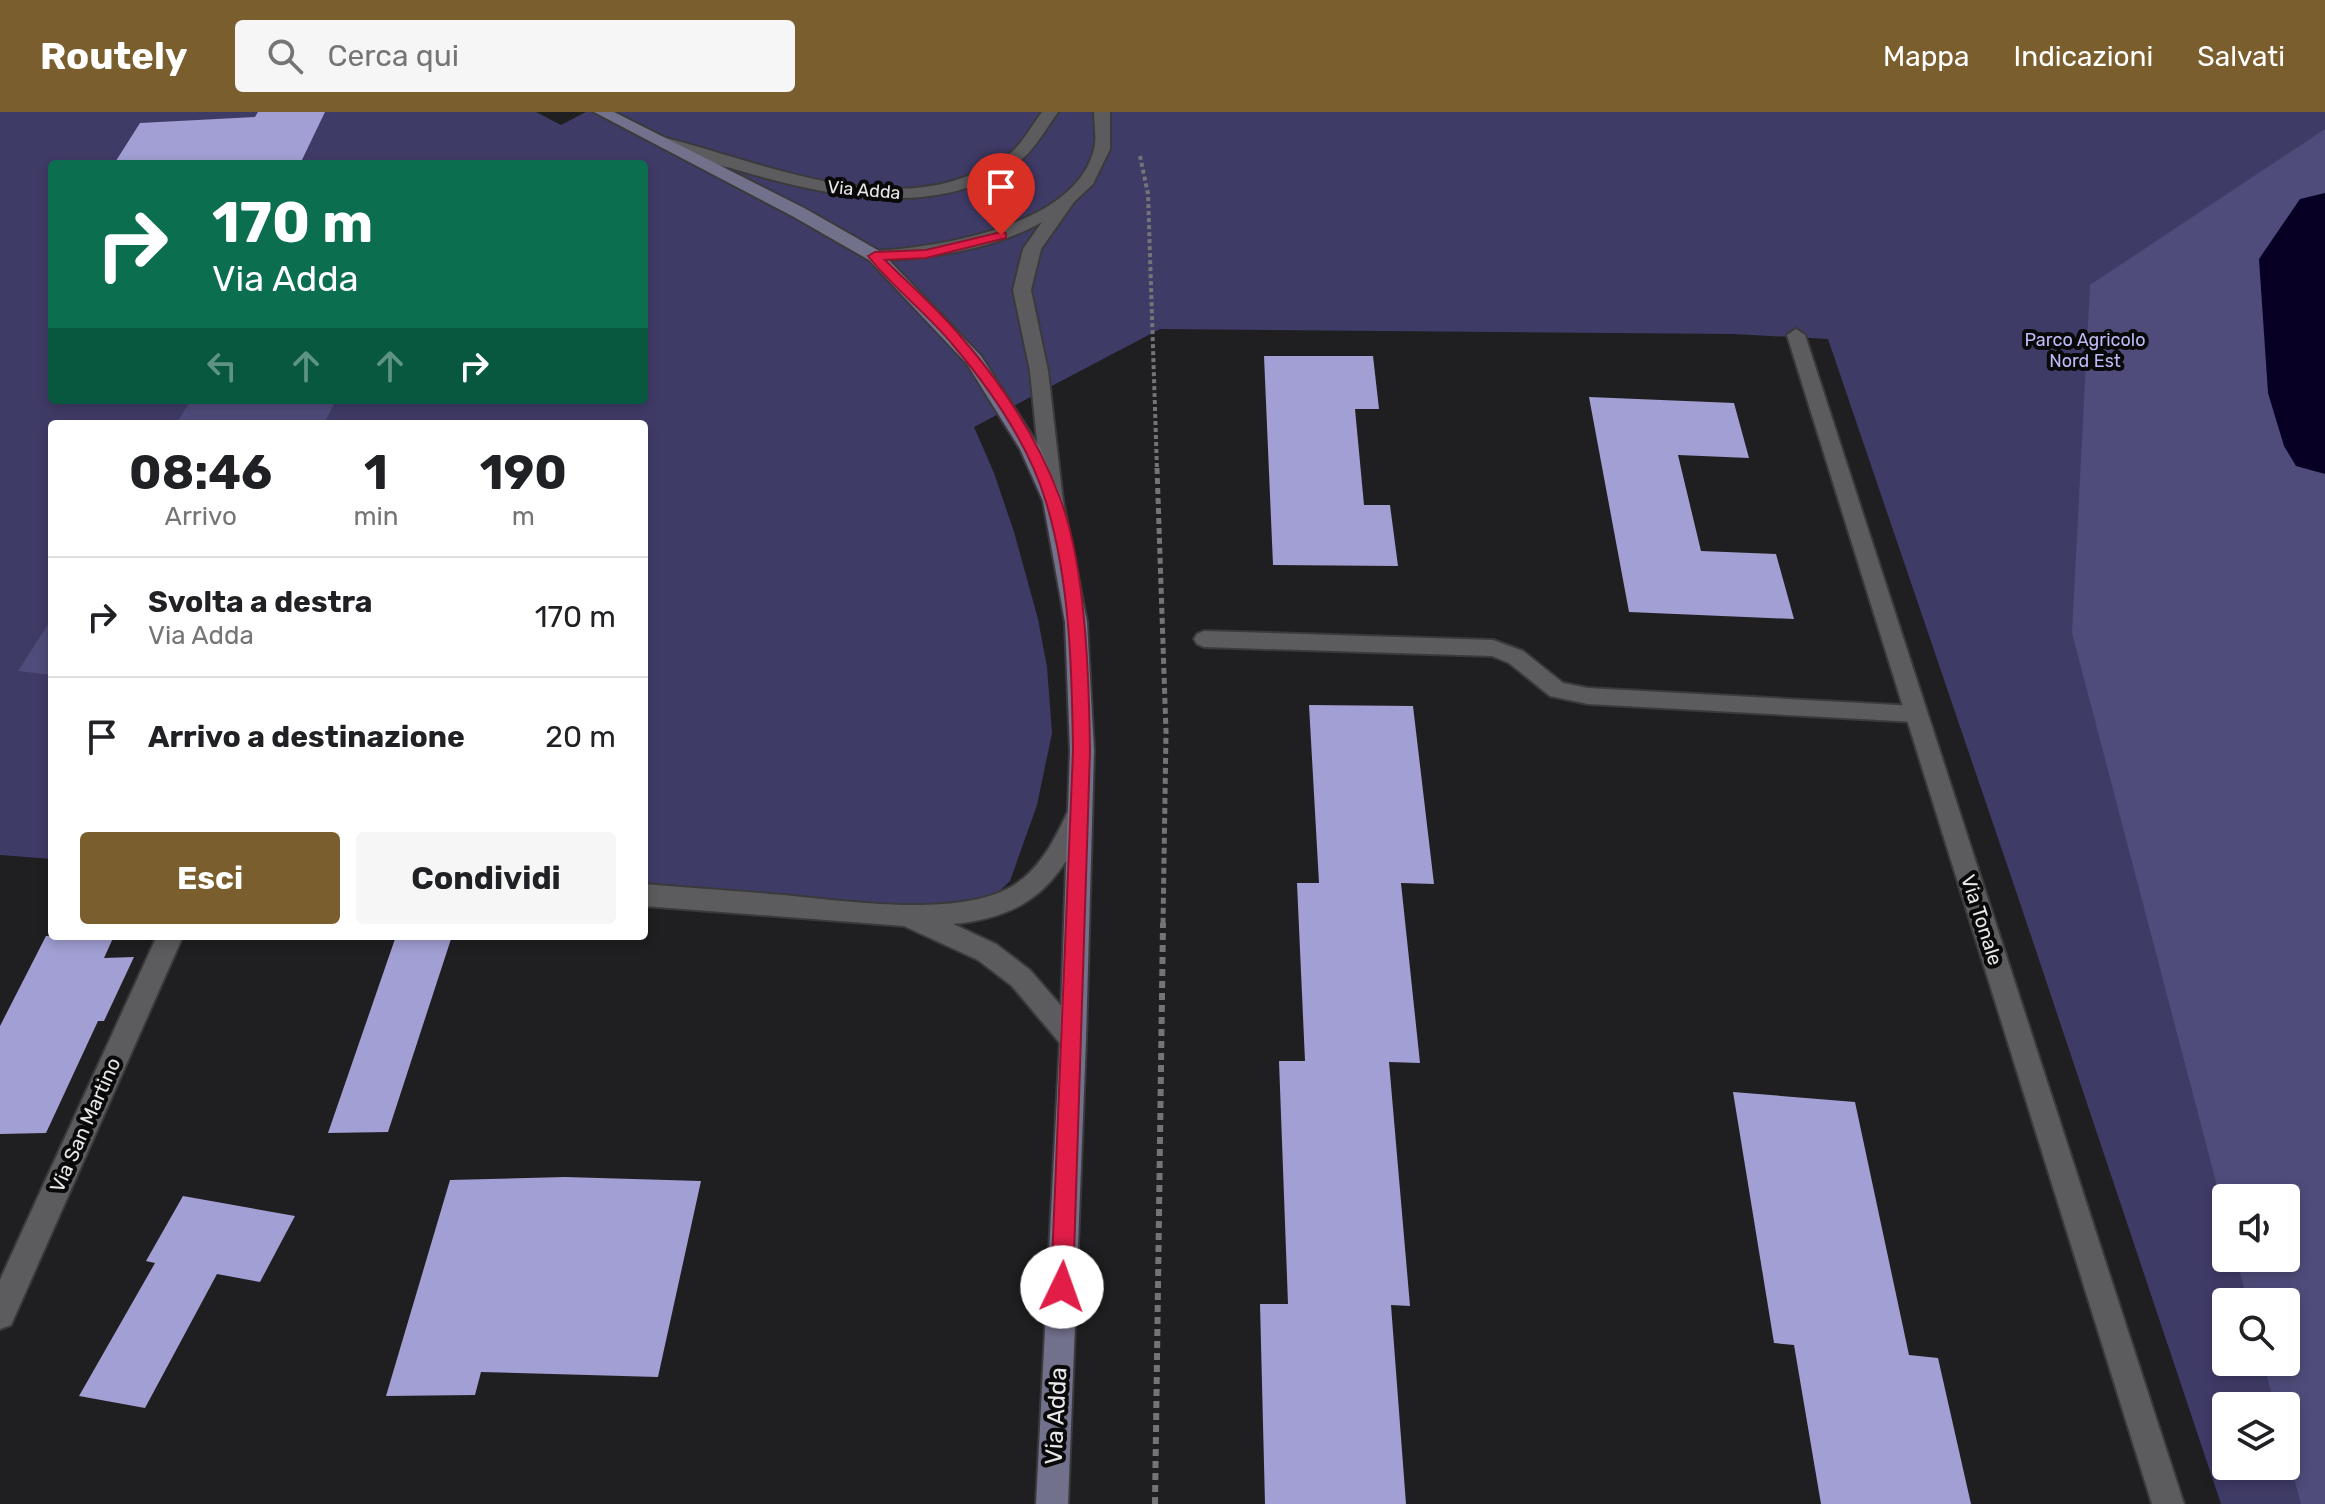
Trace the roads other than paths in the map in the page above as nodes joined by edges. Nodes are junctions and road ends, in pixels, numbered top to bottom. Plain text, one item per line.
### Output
1 (602, 112) edge
2 (1050, 112) edge
3 (1102, 112) edge
4 (654, 140) junction
5 (1068, 198) junction
6 (875, 256) junction
7 (1796, 335) dead end
8 (1053, 501) junction
9 (1204, 639) dead end
10 (1916, 714) junction
11 (1078, 816) junction
12 (648, 895) edge
13 (909, 916) junction
14 (168, 940) edge
15 (1073, 1039) junction
16 (0, 1314) edge
17 (1052, 1504) edge
18 (2168, 1504) edge

1 - 4 street
2 - 4 street, Via Adda
3 - 5 street, Via Adda
4 - 6 street
5 - 6 street, Via Adda
5 - 8 street, Via Adda
6 - 8 street, Via Adda
7 - 10 street, Via Tonale
8 - 11 street, Via Adda
9 - 10 lane
10 - 18 street, Via Tonale
11 - 13 street, Via Adda
11 - 15 street, Via Adda
12 - 13 street, Via Adda
13 - 15 street, Via Adda
14 - 16 street, Via San Martino
15 - 17 street, Via Adda

